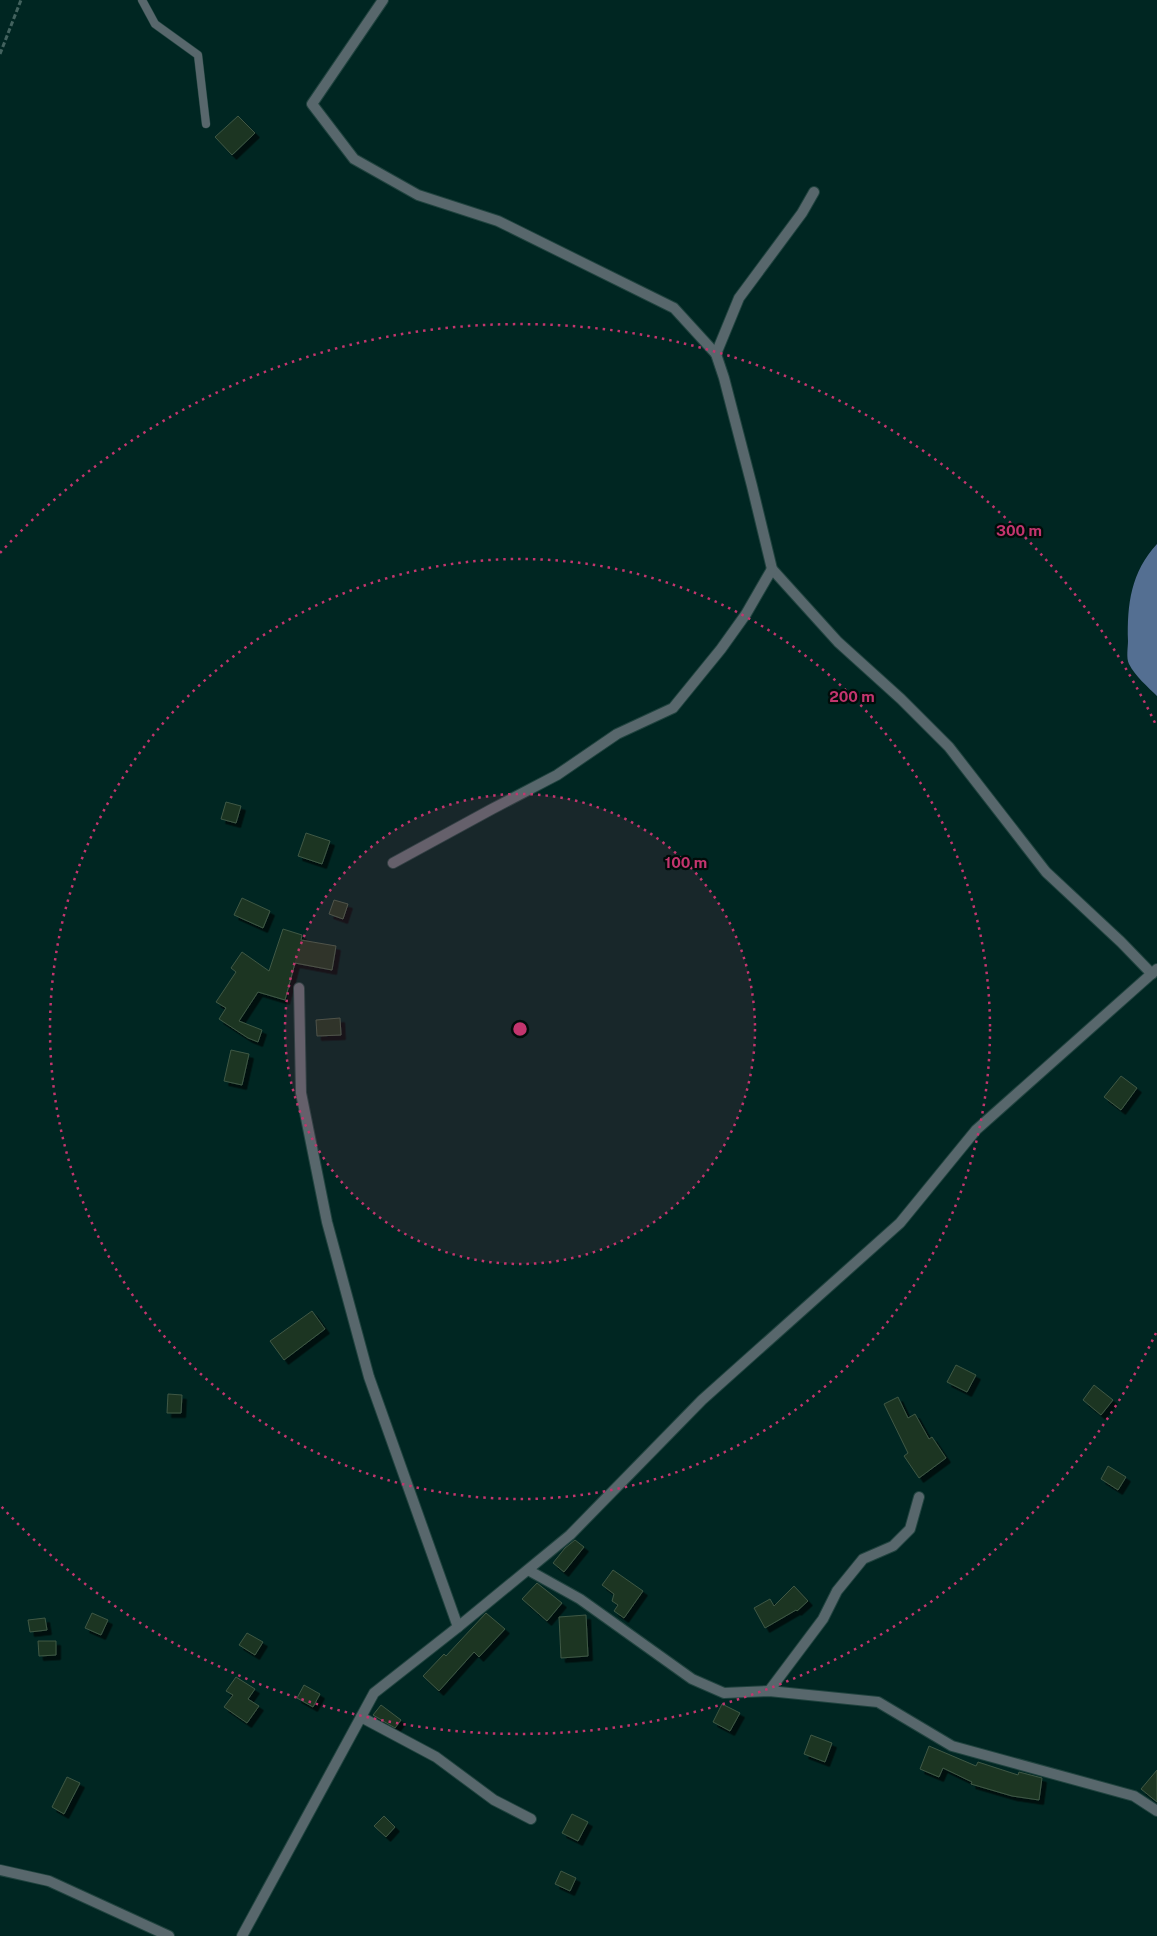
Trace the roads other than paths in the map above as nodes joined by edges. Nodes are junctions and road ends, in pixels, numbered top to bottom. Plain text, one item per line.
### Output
1 (142, 0) edge
2 (384, 0) edge
3 (206, 124) dead end
4 (814, 192) dead end
5 (716, 354) junction
6 (772, 569) junction
7 (393, 863) dead end
8 (1154, 972) edge
9 (299, 988) dead end
10 (919, 1498) dead end
11 (528, 1570) junction
12 (458, 1627) junction
13 (769, 1691) junction
14 (360, 1717) junction
15 (1157, 1811) edge
16 (531, 1819) dead end
17 (0, 1870) edge
18 (169, 1936) edge
19 (242, 1936) edge

1 - 3 lane
2 - 5 street
4 - 5 street
5 - 6 street
6 - 7 street
6 - 8 street
8 - 11 street
9 - 12 street
10 - 13 street
11 - 12 street
11 - 13 street
12 - 14 street
13 - 15 street
14 - 16 street
14 - 19 street
17 - 18 street

